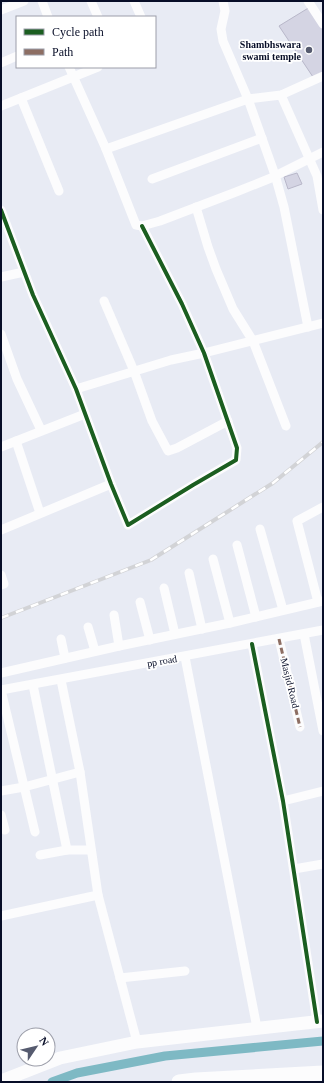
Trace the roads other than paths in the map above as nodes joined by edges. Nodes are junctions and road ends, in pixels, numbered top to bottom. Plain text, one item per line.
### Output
1 (24, 1) edge
2 (42, 1) edge
3 (91, 1) edge
4 (134, 1) edge
5 (223, 1) edge
6 (308, 1) edge
7 (1, 10) edge
8 (48, 16) edge
9 (98, 16) edge
10 (141, 16) edge
11 (323, 24) edge
12 (16, 56) edge
13 (1, 63) edge
14 (70, 68) edge
15 (96, 68) edge
16 (74, 77) junction
17 (322, 78) edge
18 (281, 95) junction
19 (21, 98) junction
20 (248, 99) junction
21 (1, 106) edge
22 (262, 138) junction
23 (106, 150) junction
24 (323, 152) edge
25 (309, 158) junction
26 (275, 175) junction
27 (152, 179) dead end
28 (58, 191) dead end
29 (196, 207) junction
30 (1, 210) edge
31 (323, 210) edge
32 (142, 226) junction
33 (24, 272) junction
34 (1, 277) edge
35 (104, 301) dead end
36 (323, 323) edge
37 (308, 327) junction
38 (1, 334) edge
39 (253, 341) junction
40 (204, 353) junction
41 (134, 371) junction
42 (76, 389) junction
43 (84, 414) junction
44 (228, 421) junction
45 (286, 426) dead end
46 (41, 430) junction
47 (16, 441) junction
48 (1, 446) edge
49 (111, 484) junction
50 (323, 507) edge
51 (40, 513) junction
52 (260, 529) dead end
53 (1, 530) edge
54 (237, 545) dead end
55 (213, 559) dead end
56 (189, 573) dead end
57 (1, 575) edge
58 (1, 585) edge
59 (164, 588) dead end
60 (320, 601) edge
61 (140, 602) dead end
62 (283, 610) junction
63 (114, 615) dead end
64 (256, 617) junction
65 (230, 624) junction
66 (88, 627) dead end
67 (202, 629) junction
68 (323, 630) edge
69 (175, 634) junction
70 (304, 634) junction
71 (61, 639) dead end
72 (279, 639) junction
73 (150, 640) junction
74 (252, 644) junction
75 (119, 646) junction
76 (95, 651) junction
77 (185, 657) junction
78 (65, 658) junction
79 (1, 672) edge
80 (61, 680) junction
81 (33, 685) junction
82 (1, 690) edge
83 (300, 727) dead end
84 (323, 731) edge
85 (80, 772) junction
86 (53, 780) junction
87 (24, 787) junction
88 (1, 791) edge
89 (323, 791) edge
90 (283, 801) junction
91 (1, 815) edge
92 (5, 830) dead end
93 (35, 832) dead end
94 (67, 850) junction
95 (91, 850) junction
96 (40, 856) dead end
97 (323, 864) edge
98 (294, 869) junction
99 (98, 895) junction
100 (1, 916) edge
101 (185, 971) dead end
102 (120, 978) junction
103 (320, 1021) edge
104 (257, 1028) junction
105 (138, 1042) junction
106 (323, 1073) edge
107 (1, 1081) edge
108 (196, 1081) edge
109 (179, 1082) edge

1 - 7 street
2 - 8 street
3 - 9 street
4 - 10 street
5 - 20 street
6 - 11 street
12 - 13 street
14 - 16 street
15 - 16 street
16 - 19 street
16 - 23 street
17 - 18 street
18 - 20 street
18 - 25 street
19 - 21 street
19 - 28 street
20 - 22 street
20 - 23 street
22 - 26 street
22 - 27 street
23 - 32 street
24 - 25 street
25 - 26 street
25 - 31 street
26 - 29 street
26 - 37 street
29 - 32 street
29 - 39 street
30 - 33 street
32 - 40 street
33 - 34 street
33 - 42 street
35 - 41 street
36 - 37 street
37 - 39 street
38 - 46 street
39 - 40 street
39 - 45 street
40 - 41 street
40 - 44 street
41 - 42 street
41 - 44 street
42 - 43 street
43 - 46 street
43 - 49 street
44 - 49 street
46 - 47 street
47 - 48 street
47 - 51 street
49 - 51 street
50 - 60 street
51 - 53 street
52 - 62 street
54 - 64 street
55 - 65 street
56 - 67 street
57 - 58 street
59 - 69 street
60 - 62 street
61 - 73 street
62 - 64 street
63 - 75 street
64 - 65 street
65 - 67 street
66 - 76 street
67 - 69 street
68 - 70 street, pp road
69 - 73 street
70 - 72 street, pp road
70 - 84 street
71 - 78 street
72 - 74 street, pp road
72 - 83 street, Masjid Road
73 - 75 street
74 - 77 street, pp road
74 - 90 street
75 - 76 street
76 - 78 street
77 - 80 street, pp road
77 - 104 street
78 - 79 street
80 - 81 street, pp road
80 - 85 street
81 - 82 street, pp road
81 - 86 street
82 - 87 street
85 - 86 street
85 - 95 street
86 - 87 street
86 - 94 street
87 - 88 street
87 - 93 street
89 - 90 street
90 - 98 street
91 - 92 street
94 - 95 street
94 - 96 street
95 - 99 street
97 - 98 street
98 - 103 street
99 - 100 street
99 - 102 street
101 - 102 street
102 - 105 street
103 - 104 main road
104 - 105 main road
105 - 107 main road
106 - 108 main road
108 - 109 main road

